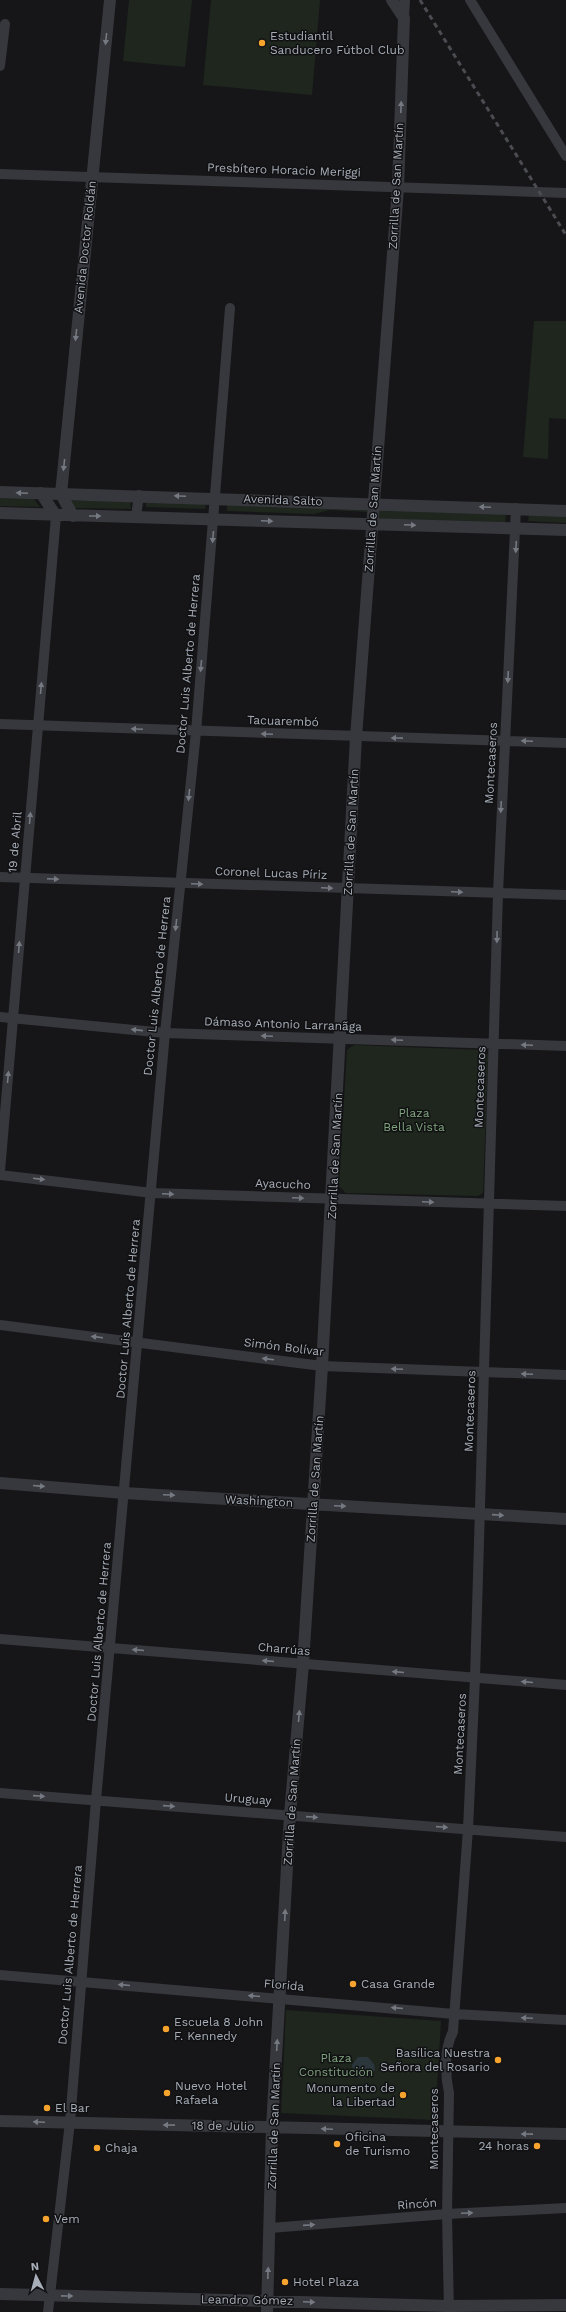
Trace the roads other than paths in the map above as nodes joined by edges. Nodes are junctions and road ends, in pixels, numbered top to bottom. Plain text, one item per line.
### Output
1 (110, 0) edge
2 (392, 0) edge
3 (405, 0) edge
4 (470, 0) edge
5 (404, 18) junction
6 (5, 24) dead end
7 (0, 66) edge
8 (566, 156) edge
9 (0, 174) edge
10 (92, 176) junction
11 (398, 188) junction
12 (566, 193) edge
13 (230, 308) dead end
14 (0, 492) edge
15 (42, 493) junction
16 (61, 494) junction
17 (139, 495) junction
18 (216, 498) junction
19 (373, 503) junction
20 (516, 508) junction
21 (566, 510) edge
22 (0, 513) edge
23 (56, 516) junction
24 (73, 516) junction
25 (136, 516) junction
26 (214, 519) junction
27 (371, 524) junction
28 (517, 528) junction
29 (566, 530) edge
30 (0, 724) edge
31 (38, 725) junction
32 (196, 732) junction
33 (356, 737) junction
34 (504, 740) junction
35 (566, 743) edge
36 (0, 877) edge
37 (25, 878) junction
38 (180, 883) junction
39 (347, 889) junction
40 (498, 893) junction
41 (566, 895) edge
42 (0, 1017) edge
43 (12, 1018) junction
44 (165, 1033) junction
45 (341, 1039) junction
46 (495, 1043) junction
47 (566, 1046) edge
48 (0, 1171) edge
49 (0, 1174) edge
50 (152, 1193) junction
51 (332, 1199) junction
52 (490, 1204) junction
53 (566, 1206) edge
54 (0, 1325) edge
55 (138, 1342) junction
56 (322, 1366) junction
57 (484, 1373) junction
58 (566, 1375) edge
59 (0, 1483) edge
60 (124, 1493) junction
61 (313, 1504) junction
62 (479, 1514) junction
63 (566, 1519) edge
64 (0, 1639) edge
65 (110, 1648) junction
66 (303, 1664) junction
67 (475, 1678) junction
68 (566, 1685) edge
69 (0, 1793) edge
70 (96, 1800) junction
71 (290, 1816) junction
72 (468, 1829) junction
73 (566, 1837) edge
74 (0, 1975) edge
75 (80, 1981) junction
76 (280, 1998) junction
77 (454, 2014) junction
78 (566, 2020) edge
79 (0, 2121) edge
80 (69, 2124) junction
81 (272, 2127) junction
82 (447, 2132) junction
83 (566, 2134) edge
84 (566, 2208) edge
85 (447, 2214) junction
86 (270, 2228) junction
87 (0, 2294) edge
88 (50, 2295) junction
89 (566, 2305) edge
90 (267, 2306) edge
91 (449, 2309) edge
92 (48, 2312) edge

1 -> 10 street, Avenida Doctor Roldán
2 - 5 street
3 - 5 street, Zorrilla de San Martín
4 - 8 street
11 -> 5 street, Zorrilla de San Martín
6 - 7 street
9 - 10 street, Presbítero Horacio Meriggi
10 - 11 street, Presbítero Horacio Meriggi
10 -> 16 street, Avenida Doctor Roldán
11 - 12 street, Presbítero Horacio Meriggi
11 - 19 street, Zorrilla de San Martín
13 - 18 street, Doctor Luis Alberto de Herrera
15 -> 14 street, Avenida Salto
15 - 16 street, Avenida Salto
15 - 23 street
16 - 17 street, Avenida Salto
16 - 24 street
18 -> 17 street, Avenida Salto
17 - 25 street
18 - 19 street, Avenida Salto
18 - 26 street, Doctor Luis Alberto de Herrera
20 -> 19 street, Avenida Salto
19 - 27 street, Zorrilla de San Martín
20 - 21 street, Avenida Salto
20 - 28 street, Montecaseros
22 - 23 street, Avenida Salto
23 - 24 street, Avenida Salto
31 -> 23 street, 19 de Abril
24 -> 25 street, Avenida Salto
25 - 26 street, Avenida Salto
26 -> 27 street, Avenida Salto
26 -> 32 street, Doctor Luis Alberto de Herrera
27 -> 28 street, Avenida Salto
27 - 33 street, Zorrilla de San Martín
28 - 29 street, Avenida Salto
28 -> 34 street, Montecaseros
30 - 31 street, Tacuarembó
32 -> 31 street, Tacuarembó
37 -> 31 street, 19 de Abril
33 -> 32 street, Tacuarembó
32 -> 38 street, Doctor Luis Alberto de Herrera
34 -> 33 street, Tacuarembó
33 - 39 street, Zorrilla de San Martín
35 -> 34 street, Tacuarembó
34 -> 40 street, Montecaseros
36 - 37 street, Coronel Lucas Píriz
37 -> 38 street, Coronel Lucas Píriz
43 -> 37 street, 19 de Abril
38 -> 39 street, Coronel Lucas Píriz
38 -> 44 street, Doctor Luis Alberto de Herrera
39 -> 40 street, Coronel Lucas Píriz
39 - 45 street, Zorrilla de San Martín
40 - 41 street, Coronel Lucas Píriz
40 -> 46 street, Montecaseros
42 - 43 street, Dámaso Antonio Larranãga
44 -> 43 street, Dámaso Antonio Larranãga
48 -> 43 street, 19 de Abril
45 -> 44 street, Dámaso Antonio Larranãga
44 - 50 street, Doctor Luis Alberto de Herrera
46 -> 45 street, Dámaso Antonio Larranãga
45 - 51 street, Zorrilla de San Martín
47 -> 46 street, Dámaso Antonio Larranãga
46 - 52 street, Montecaseros
49 -> 50 street, Ayacucho
50 -> 51 street, Ayacucho
50 - 55 street, Doctor Luis Alberto de Herrera
51 -> 52 street, Ayacucho
51 - 56 street, Zorrilla de San Martín
52 - 53 street, Ayacucho
52 - 57 street, Montecaseros
55 -> 54 street, Simón Bolívar
56 -> 55 street, Simón Bolívar
55 - 60 street, Doctor Luis Alberto de Herrera
57 -> 56 street, Simón Bolívar
56 - 61 street, Zorrilla de San Martín
58 -> 57 street, Simón Bolívar
57 - 62 street, Montecaseros
59 -> 60 street, Washington
60 -> 61 street, Washington
60 - 65 street, Doctor Luis Alberto de Herrera
61 -> 62 street, Washington
61 - 66 street, Zorrilla de San Martín
62 -> 63 street, Washington
62 - 67 street, Montecaseros
64 - 65 street, Charrúas
66 -> 65 street, Charrúas
65 - 70 street, Doctor Luis Alberto de Herrera
67 -> 66 street, Charrúas
71 -> 66 street, Zorrilla de San Martín
68 -> 67 street, Charrúas
67 - 72 street, Montecaseros
69 -> 70 street, Uruguay
70 -> 71 street, Uruguay
70 - 75 street, Doctor Luis Alberto de Herrera
71 -> 72 street, Uruguay
76 -> 71 street, Zorrilla de San Martín
72 - 73 street, Uruguay
72 - 77 street, Montecaseros
74 - 75 street, Florida
76 -> 75 street, Florida
75 - 80 street, Doctor Luis Alberto de Herrera
77 -> 76 street, Florida
81 -> 76 street, Zorrilla de San Martín
78 -> 77 street, Florida
77 - 82 street, Montecaseros
80 -> 79 street, 18 de Julio
81 -> 80 street, 18 de Julio
80 - 88 street, Doctor Luis Alberto de Herrera
82 -> 81 street, 18 de Julio
81 - 86 street, Zorrilla de San Martín
83 -> 82 street, 18 de Julio
82 - 85 street, Montecaseros
85 -> 84 street, Rincón
86 -> 85 street, Rincón
85 - 91 street, Montecaseros
90 -> 86 street, Zorrilla de San Martín
87 - 88 street, Leandro Gómez
88 -> 90 street, Leandro Gómez
88 - 92 street, Doctor Luis Alberto de Herrera
89 - 91 street, Leandro Gómez
90 -> 91 street, Leandro Gómez

